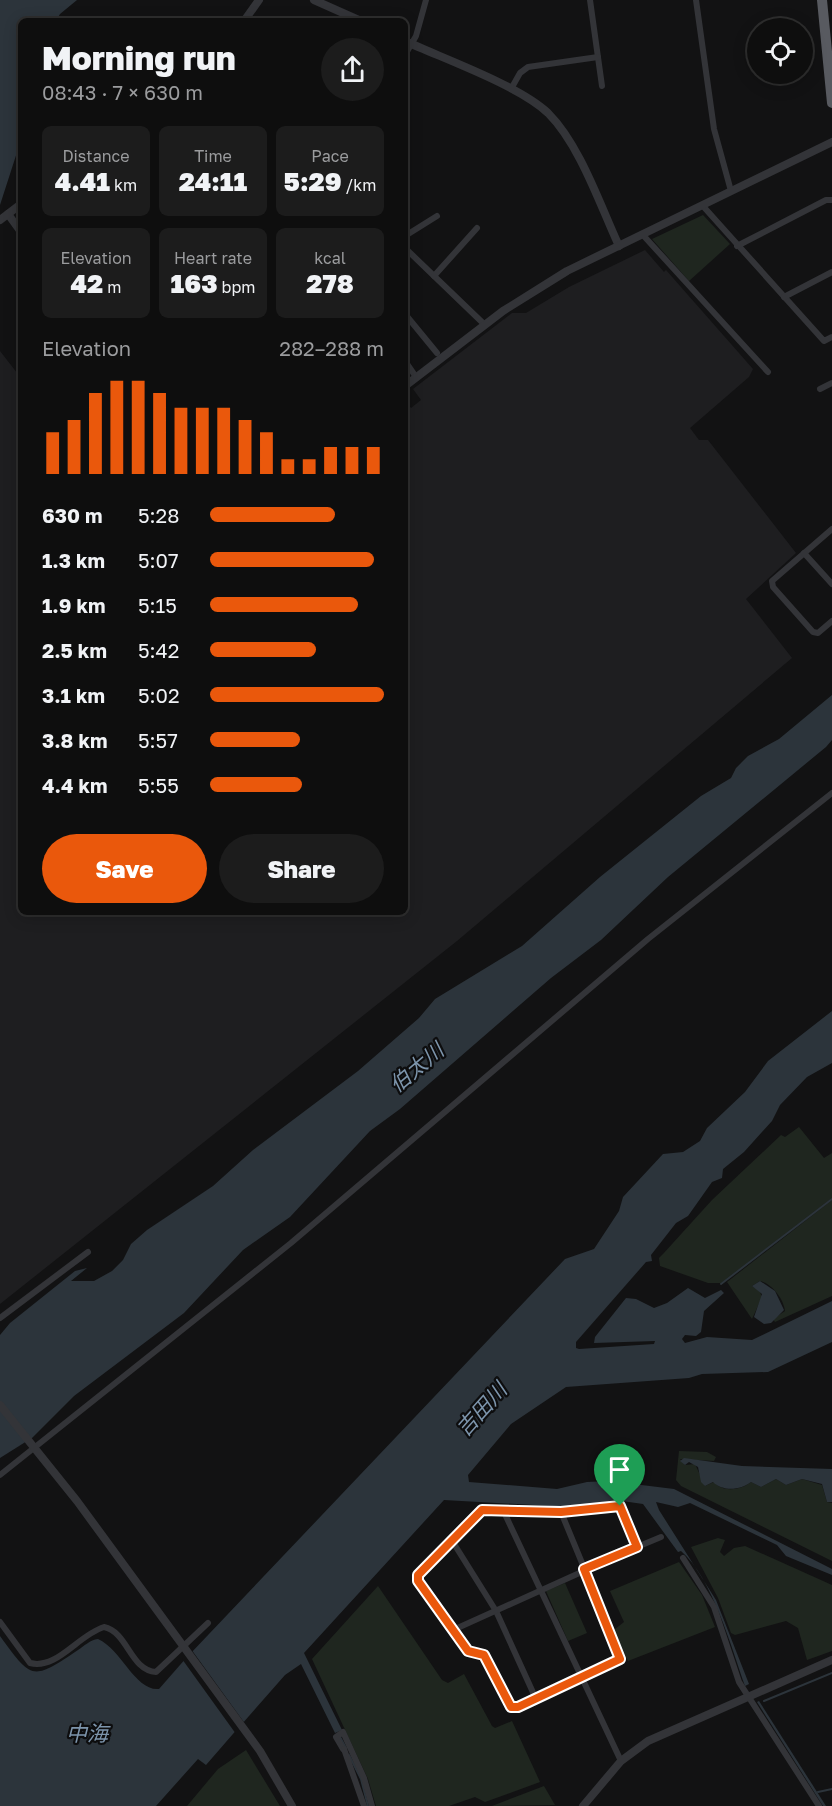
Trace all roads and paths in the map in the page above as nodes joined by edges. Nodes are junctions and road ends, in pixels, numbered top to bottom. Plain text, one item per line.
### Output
1 (259, 0) edge
2 (314, 0) edge
3 (426, 0) edge
4 (590, 0) edge
5 (696, 0) edge
6 (822, 0) edge
7 (246, 18) edge
8 (354, 18) edge
9 (409, 42) edge
10 (598, 57) junction
11 (602, 86) dead end
12 (511, 89) junction
13 (832, 103) edge
14 (832, 142) edge
15 (731, 191) junction
16 (832, 200) edge
17 (702, 205) junction
18 (18, 206) edge
19 (8, 214) junction
20 (437, 216) dead end
21 (0, 220) edge
22 (18, 228) edge
23 (477, 228) dead end
24 (408, 234) edge
25 (642, 234) junction
26 (619, 246) junction
27 (737, 246) junction
28 (408, 251) edge
29 (832, 272) edge
30 (434, 276) junction
31 (784, 297) junction
32 (408, 318) edge
33 (485, 325) junction
34 (832, 338) edge
35 (437, 353) dead end
36 (408, 365) edge
37 (768, 372) dead end
38 (416, 377) junction
39 (832, 383) edge
40 (408, 384) edge
41 (820, 389) dead end
42 (832, 529) edge
43 (804, 553) junction
44 (832, 584) edge
45 (832, 621) edge
46 (832, 794) edge
47 (88, 1252) dead end
48 (0, 1318) edge
49 (0, 1404) edge
50 (36, 1448) junction
51 (0, 1475) edge
52 (503, 1510) junction
53 (561, 1512) junction
54 (661, 1537) dead end
55 (451, 1539) junction
56 (637, 1547) junction
57 (683, 1558) dead end
58 (584, 1569) junction
59 (540, 1591) junction
60 (496, 1611) junction
61 (0, 1622) edge
62 (208, 1623) dead end
63 (453, 1630) junction
64 (185, 1651) junction
65 (832, 1660) edge
66 (582, 1678) junction
67 (749, 1696) junction
68 (536, 1699) junction
69 (338, 1735) dead end
70 (346, 1748) junction
71 (621, 1761) junction
72 (588, 1804) edge
73 (292, 1806) edge
74 (364, 1806) edge
75 (372, 1806) edge
76 (819, 1806) edge

1 - 7 street
2 - 8 street
3 - 9 street
4 - 10 street
5 - 15 street
6 - 13 highway
9 - 12 street
10 - 11 street
10 - 12 street
12 - 26 street
14 - 15 street
15 - 17 street
16 - 27 street
17 - 25 street
17 - 27 street
18 - 19 street
19 - 21 street
19 - 22 street
20 - 24 street
23 - 30 street
25 - 26 street
25 - 37 street
26 - 33 street
27 - 31 street
28 - 30 street
29 - 31 street
30 - 33 street
31 - 34 street
32 - 35 street
33 - 38 street
36 - 38 street
38 - 40 street
39 - 41 street
42 - 43 street
43 - 44 street
43 - 45 street
46 - 50 street
47 - 48 street
49 - 50 street
50 - 51 street
50 - 64 street
52 - 53 street
52 - 55 street
52 - 59 street
53 - 56 street
53 - 58 street
54 - 56 street
55 - 60 street
55 - 63 street
56 - 58 street
57 - 67 street
58 - 59 street
58 - 66 street
59 - 60 street
59 - 66 street
60 - 63 street
60 - 68 street
61 - 64 street
62 - 64 street
63 - 68 street
64 - 73 street
65 - 67 street
66 - 68 street
66 - 71 street
67 - 71 street
67 - 76 street
69 - 70 street
70 - 74 street
70 - 75 street
71 - 72 street

